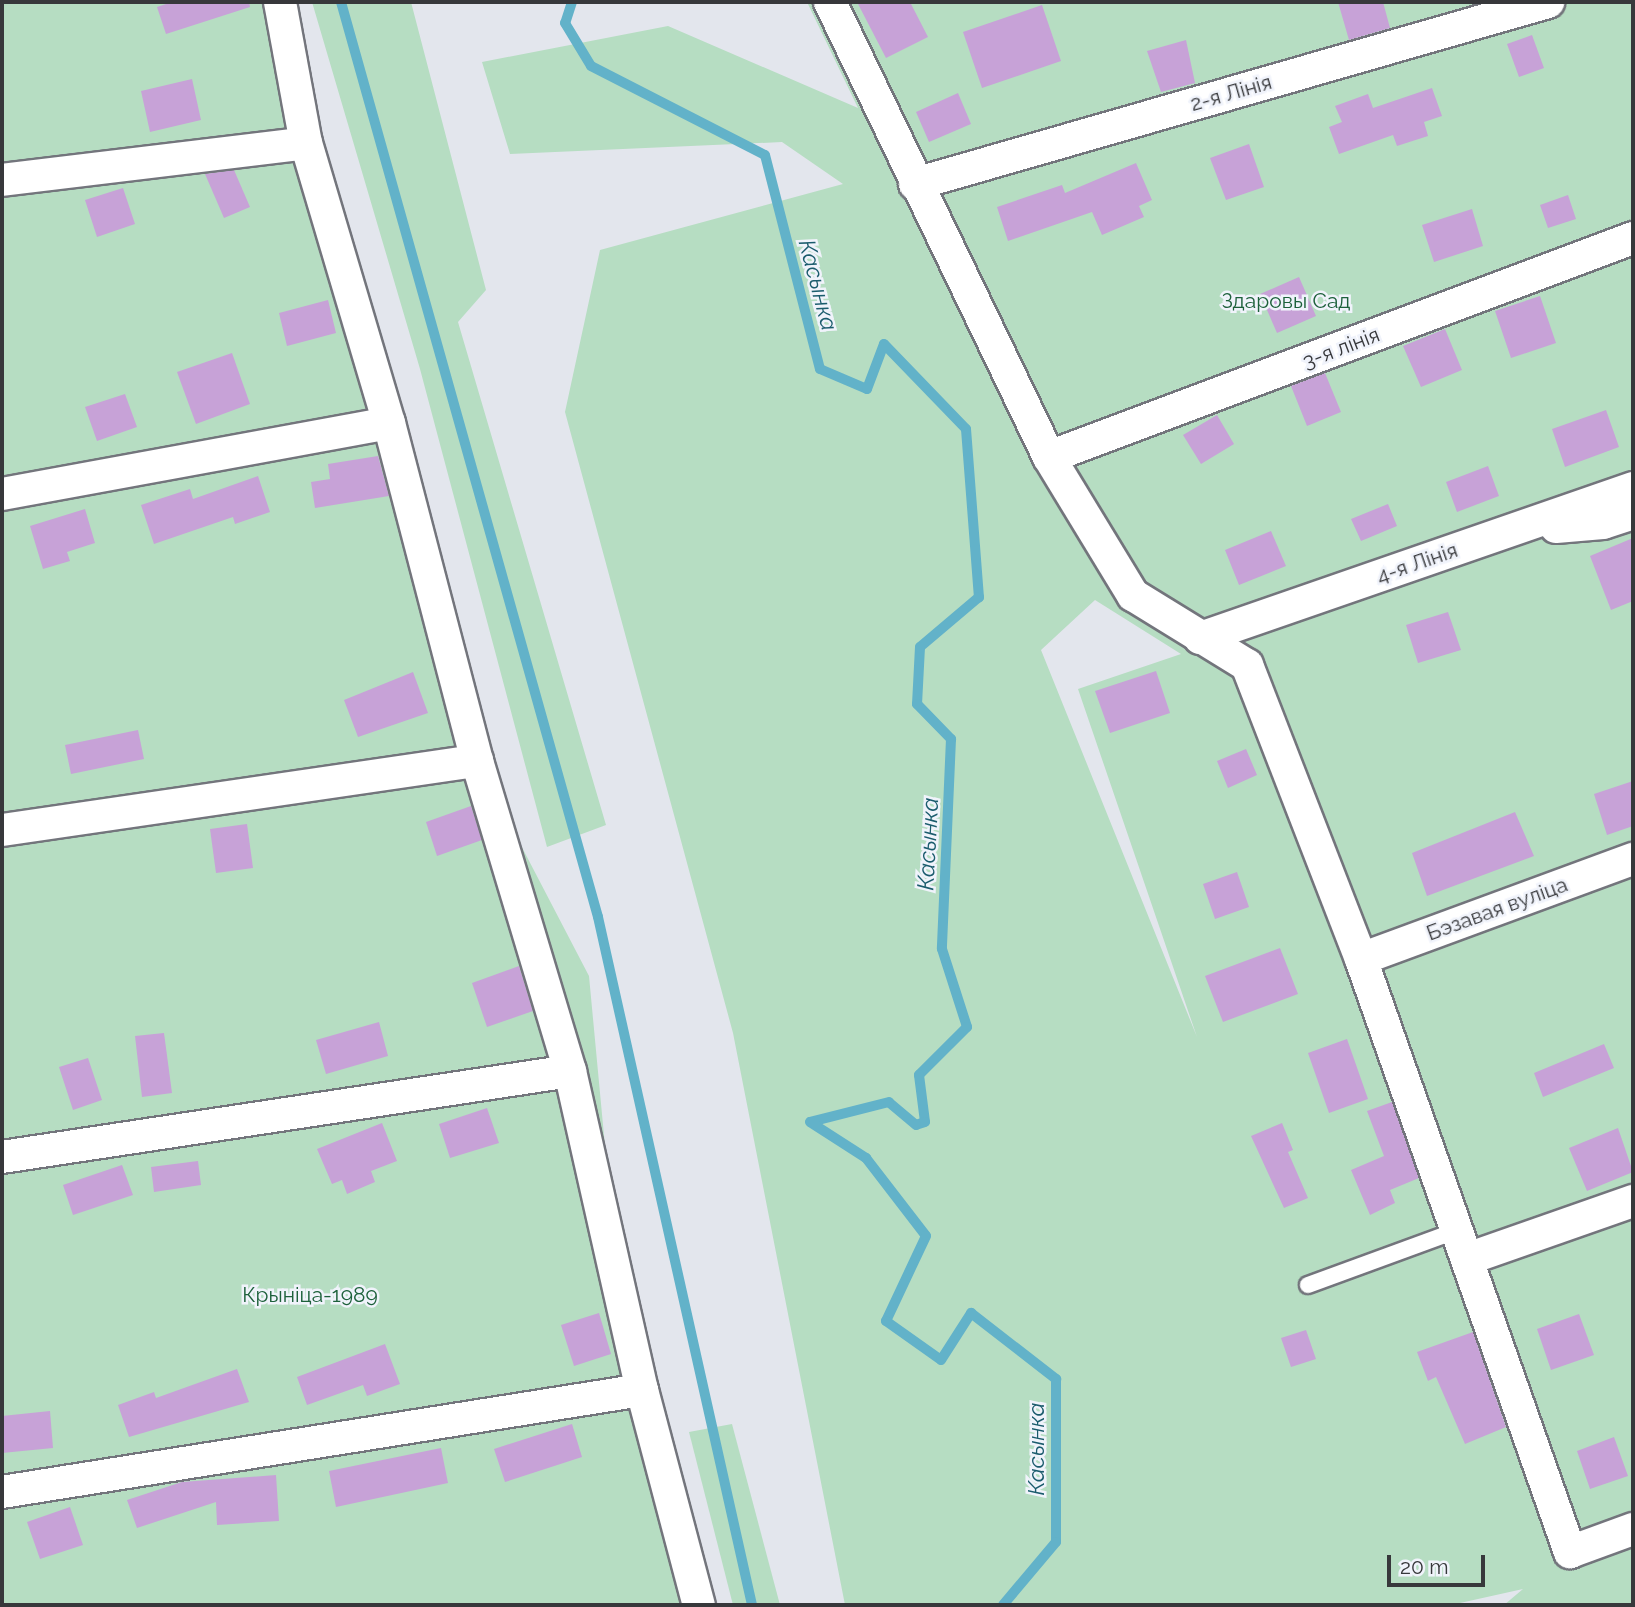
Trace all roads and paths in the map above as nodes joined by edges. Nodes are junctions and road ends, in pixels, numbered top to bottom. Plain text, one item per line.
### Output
1 (281, 2) edge
2 (830, 2) edge
3 (1548, 2) edge
4 (306, 143) junction
5 (2, 180) edge
6 (915, 184) junction
7 (1633, 238) edge
8 (389, 423) junction
9 (1049, 457) junction
10 (1633, 488) edge
11 (2, 494) edge
12 (1633, 513) edge
13 (1505, 533) junction
14 (1200, 638) junction
15 (477, 761) junction
16 (2, 830) edge
17 (1633, 859) edge
18 (1361, 959) junction
19 (570, 1071) junction
20 (2, 1157) edge
21 (1633, 1201) edge
22 (1462, 1245) junction
23 (1308, 1284) dead end
24 (642, 1390) junction
25 (2, 1492) edge
26 (1633, 1529) edge
27 (699, 1605) edge

1 - 4 street
2 - 6 street
3 - 6 street, 2-я Лінія
4 - 5 street
4 - 8 street
6 - 9 street
7 - 9 street, 3-я лінія
8 - 11 street
8 - 15 street
9 - 14 street
10 - 13 street, 4-я Лінія
12 - 13 street
13 - 14 street, 4-я Лінія
14 - 18 street
15 - 16 street
15 - 19 street
17 - 18 street, Бэзавая вуліца
18 - 22 street
19 - 20 street
19 - 24 street
21 - 22 street
22 - 23 lane
22 - 26 street
24 - 25 street
24 - 27 street

